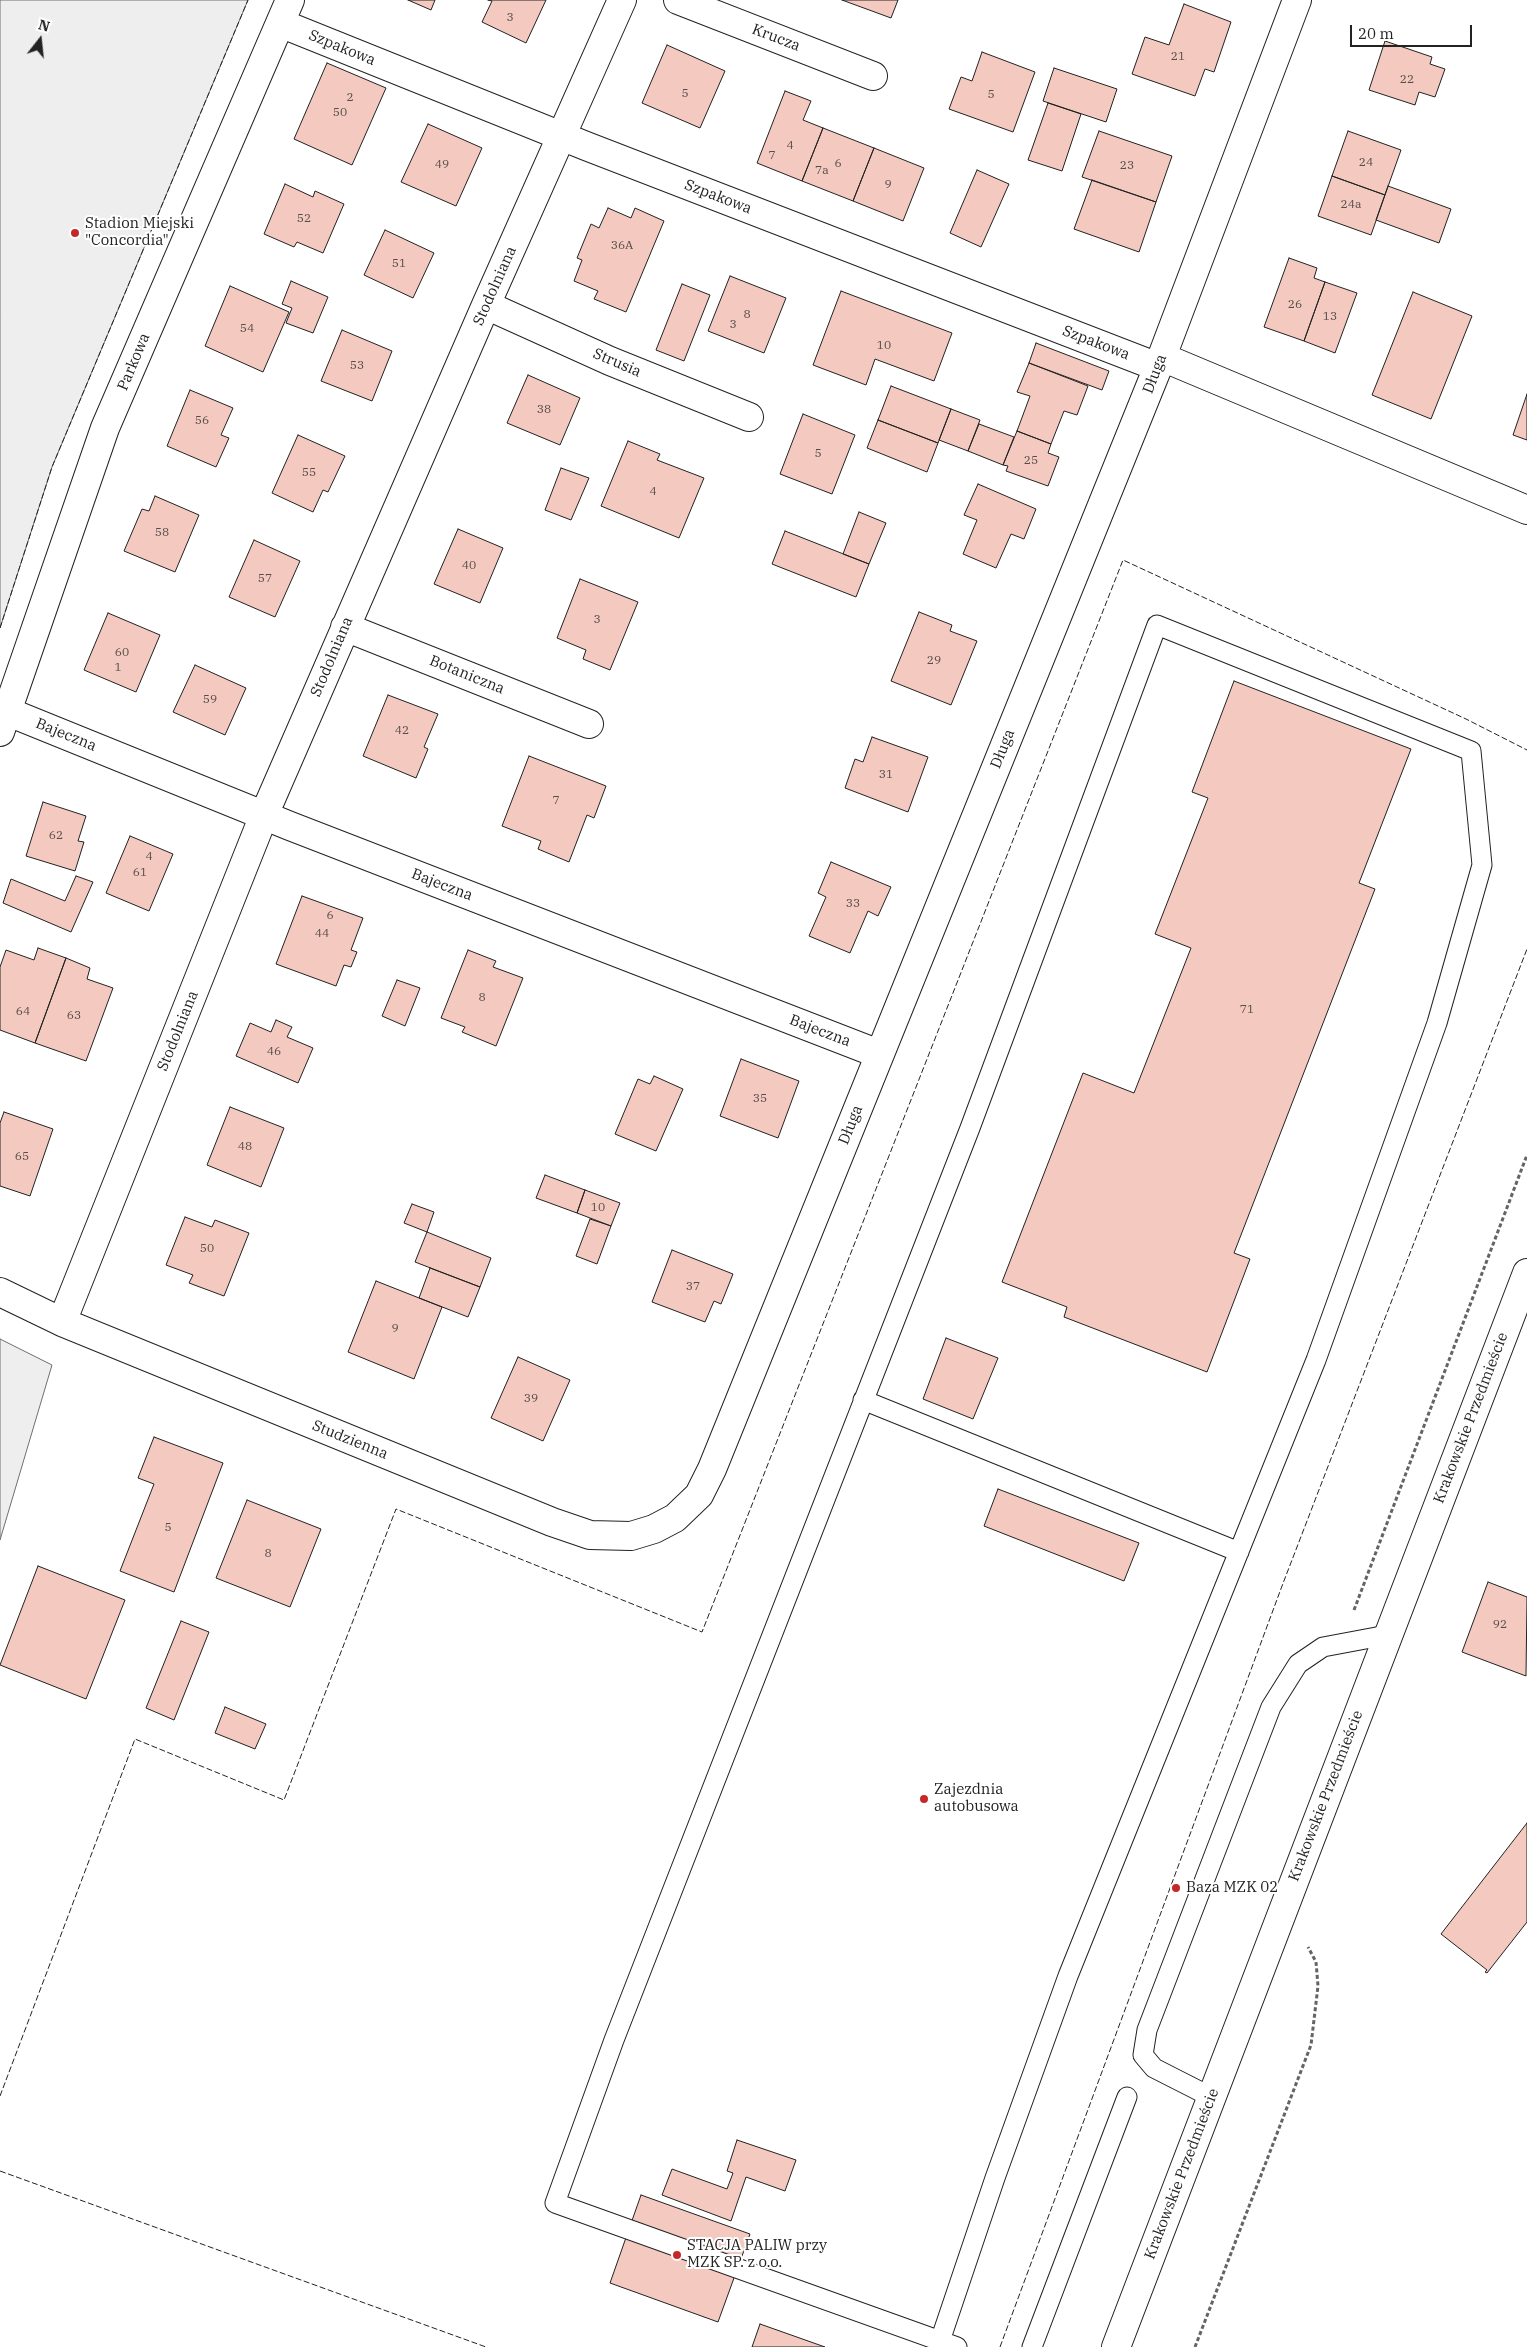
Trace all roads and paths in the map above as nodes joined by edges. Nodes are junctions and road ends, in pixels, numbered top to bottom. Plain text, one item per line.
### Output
1 (622, 0) edge
2 (678, 0) edge
3 (1297, 0) edge
4 (285, 11) edge
5 (873, 76) dead end
6 (562, 136) junction
7 (486, 305) junction
8 (1160, 362) junction
9 (749, 417) dead end
10 (1527, 510) edge
11 (345, 627) junction
12 (3, 722) edge
13 (589, 724) dead end
14 (264, 816) junction
15 (879, 1054) junction
16 (1527, 1155) edge
17 (1527, 1273) edge
18 (0, 1292) edge
19 (62, 1322) junction
20 (863, 1400) junction
21 (699, 1495) joint
22 (1240, 1552) junction
23 (1387, 1635) junction
24 (1342, 1643) junction
25 (1308, 1946) dead end
26 (1127, 2097) dead end
27 (1211, 2097) junction
28 (949, 2344) edge
29 (1032, 2347) edge
30 (1116, 2347) edge
31 (1195, 2347) edge

1 - 6 street, Stodolniana
2 - 5 street, Krucza
3 - 8 street, Długa
4 - 6 street, Szpakowa
4 - 12 street, Parkowa
6 - 7 street, Stodolniana
6 - 8 street, Szpakowa
7 - 9 street, Strusia
7 - 11 street, Stodolniana
8 - 10 street, Szpakowa
8 - 15 street, Długa
11 - 13 street, Botaniczna
11 - 14 street, Stodolniana
12 - 14 street, Bajeczna
14 - 15 street, Bajeczna
14 - 19 street, Stodolniana
15 - 21 street, Długa
16 - 24 path
17 - 23 street, Krakowskie Przedmieście
18 - 19 street, Studzienna
19 - 21 street, Studzienna
20 - 22 lane
20 - 22 lane
20 - 28 lane
22 - 28 lane
23 - 24 lane
23 - 27 street, Krakowskie Przedmieście
24 - 27 lane
25 - 31 path
26 - 29 lane
27 - 30 street, Krakowskie Przedmieście

